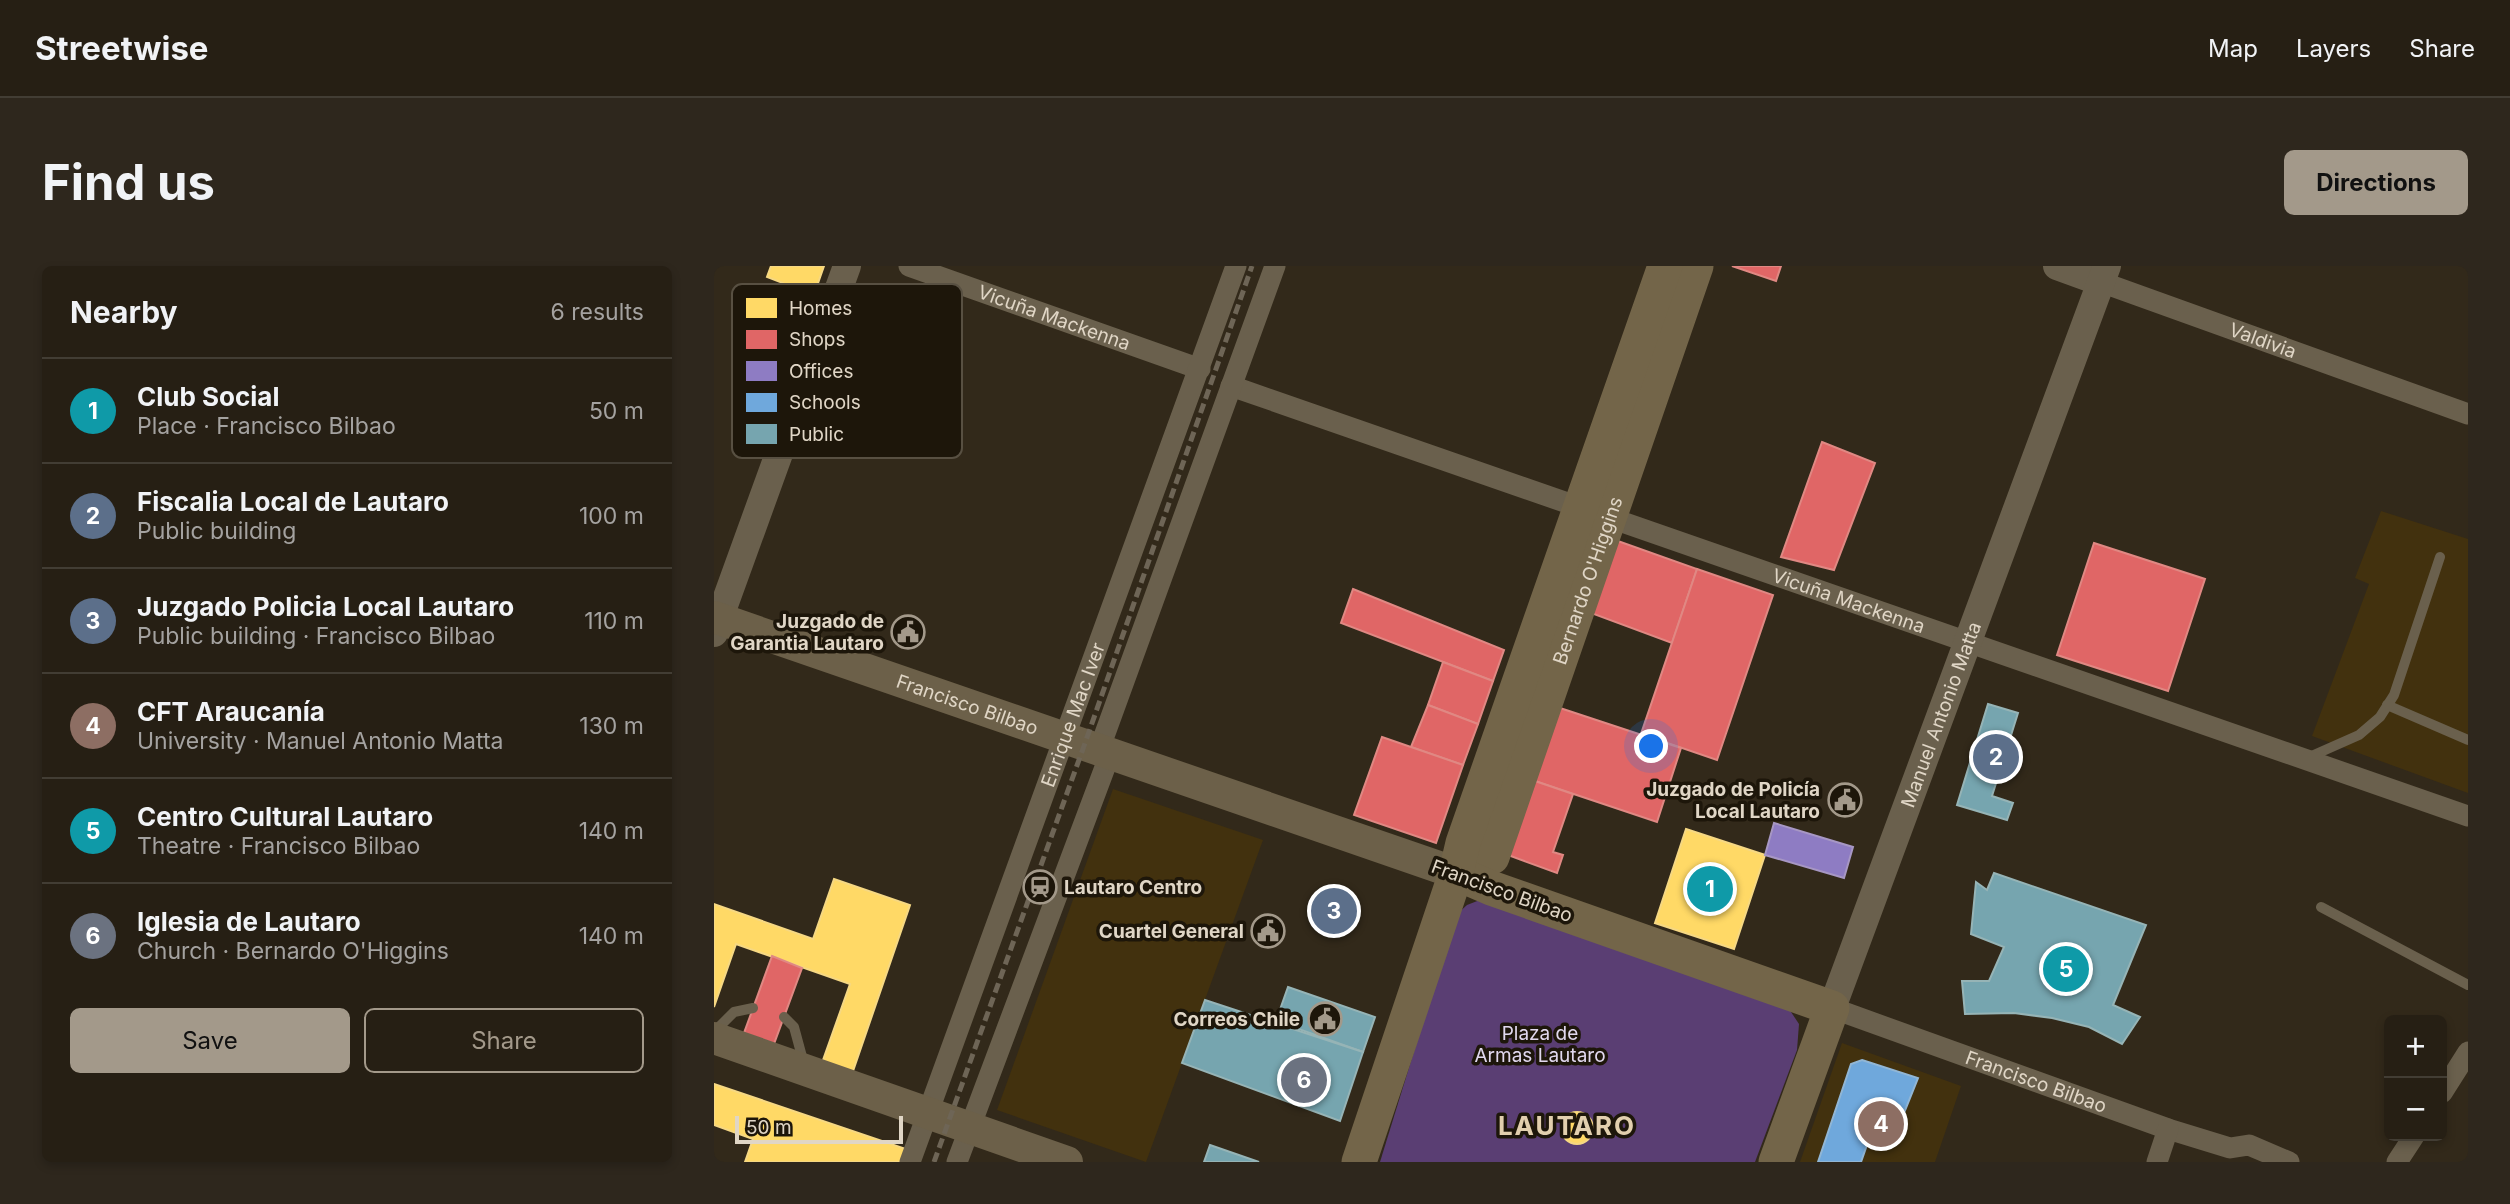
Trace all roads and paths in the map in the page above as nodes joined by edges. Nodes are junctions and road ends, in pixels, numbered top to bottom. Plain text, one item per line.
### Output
1 (847, 266) edge
2 (909, 266) edge
3 (1236, 266) edge
4 (1275, 266) edge
5 (1665, 266) edge
6 (1696, 266) edge
7 (2057, 266) edge
8 (2104, 274) edge
9 (840, 284) edge
10 (960, 284) edge
11 (962, 285) edge
12 (1200, 369) junction
13 (1231, 386) junction
14 (2468, 414) edge
15 (777, 458) edge
16 (1595, 512) junction
17 (2440, 557) dead end
18 (716, 623) edge
19 (1967, 642) junction
20 (2386, 705) junction
21 (1063, 738) junction
22 (2468, 740) edge
23 (1105, 752) junction
24 (2305, 759) junction
25 (2468, 816) edge
26 (1456, 873) junction
27 (2321, 906) dead end
28 (2468, 985) edge
29 (753, 1008) dead end
30 (1832, 1008) junction
31 (784, 1017) dead end
32 (714, 1032) edge
33 (714, 1038) edge
34 (2468, 1052) edge
35 (806, 1070) junction
36 (2447, 1085) edge
37 (926, 1112) junction
38 (969, 1128) junction
39 (2168, 1129) junction
40 (2411, 1141) edge
41 (910, 1162) edge
42 (957, 1162) edge
43 (1067, 1162) edge
44 (1359, 1162) edge
45 (1776, 1162) edge
46 (2157, 1162) edge
47 (2289, 1162) edge
48 (2397, 1162) edge

1 - 9 street
2 - 10 street, Vicuña Mackenna
3 - 12 street, Enrique Mac Iver
4 - 13 street, Enrique Mac Iver
5 - 16 main road, Bernardo O'Higgins
6 - 16 main road, Bernardo O'Higgins
7 - 8 street, Valdivia
8 - 14 street, Valdivia
8 - 19 street, Manuel Antonio Matta
11 - 12 street, Vicuña Mackenna
12 - 21 street, Enrique Mac Iver
13 - 16 street, Vicuña Mackenna
13 - 23 street, Enrique Mac Iver
15 - 18 street
16 - 19 street, Vicuña Mackenna
16 - 26 main road, Bernardo O'Higgins
17 - 20 lane
18 - 21 main road, Francisco Bilbao
19 - 24 street, Vicuña Mackenna
19 - 30 street, Manuel Antonio Matta
20 - 22 lane
20 - 24 lane
21 - 23 main road, Francisco Bilbao
21 - 37 street, Enrique Mac Iver
23 - 26 main road, Francisco Bilbao
23 - 38 street, Enrique Mac Iver
24 - 25 street, Vicuña Mackenna
26 - 30 main road, Francisco Bilbao
26 - 44 main road
27 - 28 lane
29 - 32 lane
30 - 39 street, Francisco Bilbao
30 - 45 main road, Manuel Antonio Matta
31 - 35 lane
33 - 35 main road
34 - 36 street
35 - 37 main road
37 - 38 main road
37 - 41 street, Enrique Mac Iver
38 - 42 street, Enrique Mac Iver
38 - 43 main road
39 - 46 street
39 - 47 street, Francisco Bilbao
40 - 48 street

